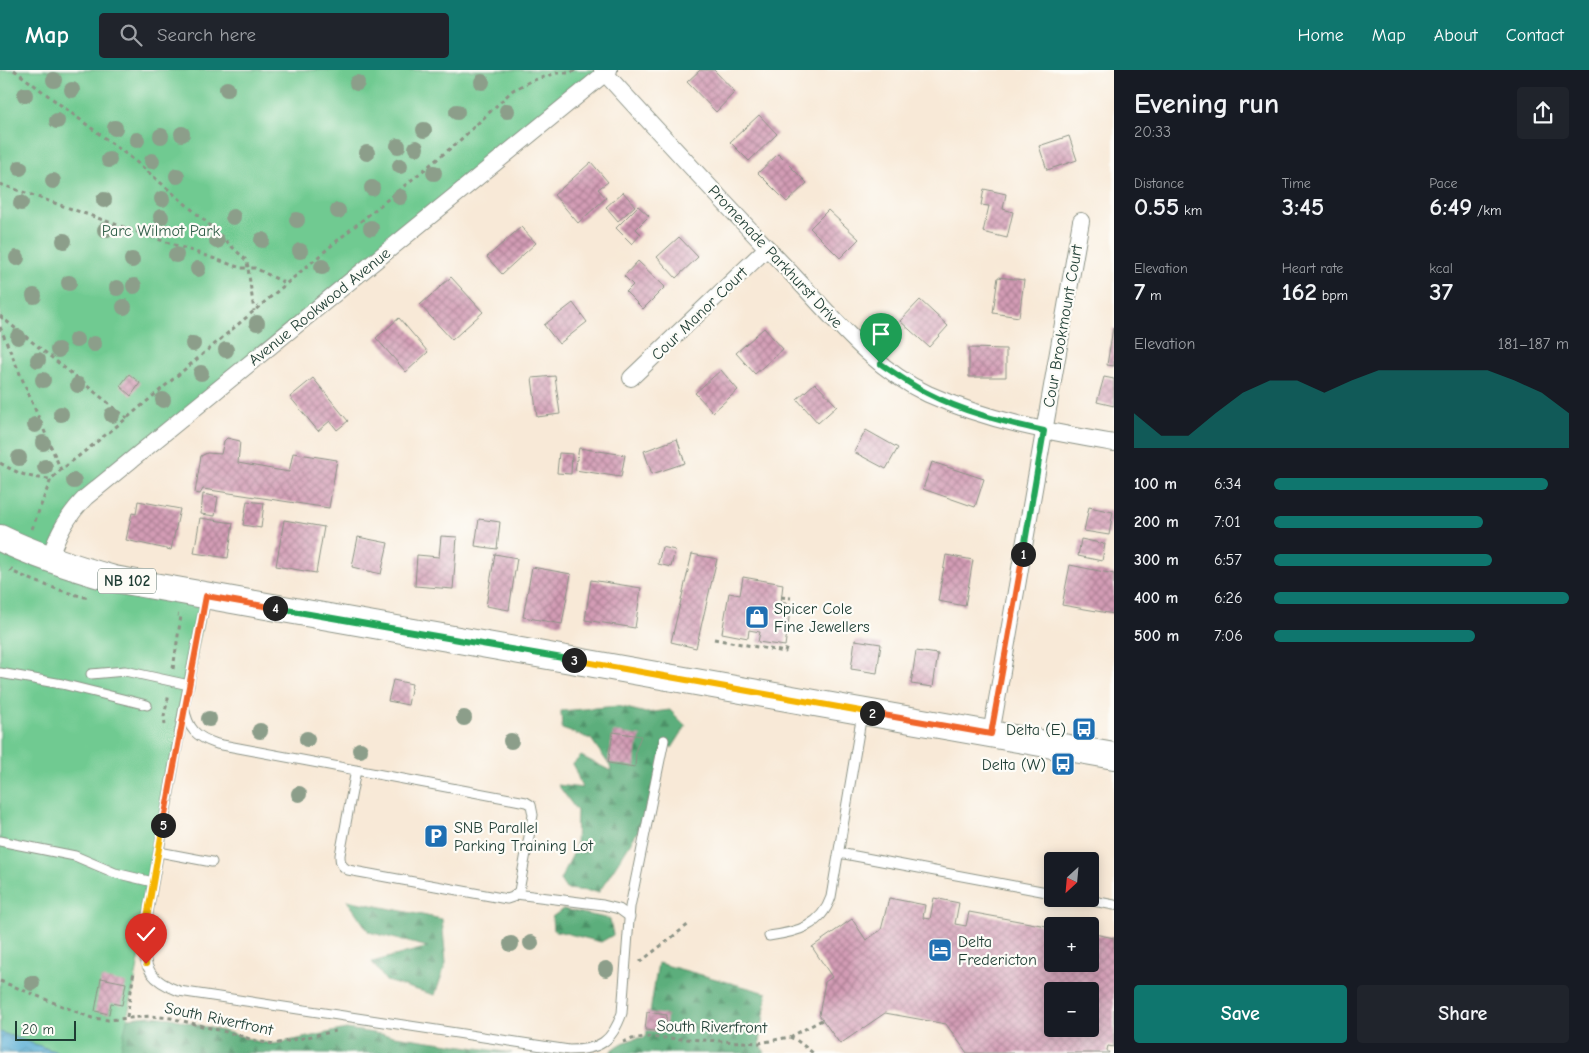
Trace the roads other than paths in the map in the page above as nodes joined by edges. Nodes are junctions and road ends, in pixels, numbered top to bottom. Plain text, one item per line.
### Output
1 (606, 71) edge
2 (1081, 221) dead end
3 (767, 248) junction
4 (631, 378) dead end
5 (1044, 431) junction
6 (1114, 443) edge
7 (0, 538) edge
8 (49, 560) junction
9 (206, 596) junction
10 (0, 673) edge
11 (91, 674) dead end
12 (189, 685) junction
13 (147, 705) dead end
14 (184, 707) junction
15 (862, 711) junction
16 (991, 734) junction
17 (664, 740) dead end
18 (1114, 756) edge
19 (356, 770) junction
20 (0, 841) edge
21 (159, 852) junction
22 (839, 853) junction
23 (212, 862) dead end
24 (153, 882) junction
25 (1044, 891) edge
26 (516, 894) junction
27 (1099, 902) edge
28 (1114, 905) edge
29 (630, 917) junction
30 (769, 936) dead end

1 - 3 street, Promenade Parkhurst Drive
1 - 8 street, Avenue Rookwood Avenue
2 - 5 street, Cour Brookmount Court
3 - 4 street, Cour Manor Court
3 - 5 street, Promenade Parkhurst Drive
5 - 6 street, Promenade Parkhurst Drive
5 - 16 street, Cour Brookmount Court
7 - 8 main road, NB 102
8 - 9 main road, NB 102
9 - 12 lane
9 - 15 main road, NB 102
10 - 13 lane
11 - 12 lane
12 - 14 lane
14 - 19 lane
14 - 21 lane
15 - 16 main road, NB 102
15 - 22 lane
16 - 18 main road, NB 102
17 - 29 lane
19 - 26 lane
19 - 26 lane
20 - 24 lane
21 - 23 lane
21 - 24 lane
22 - 25 lane
22 - 30 lane
24 - 29 lane
26 - 29 lane
27 - 28 lane

